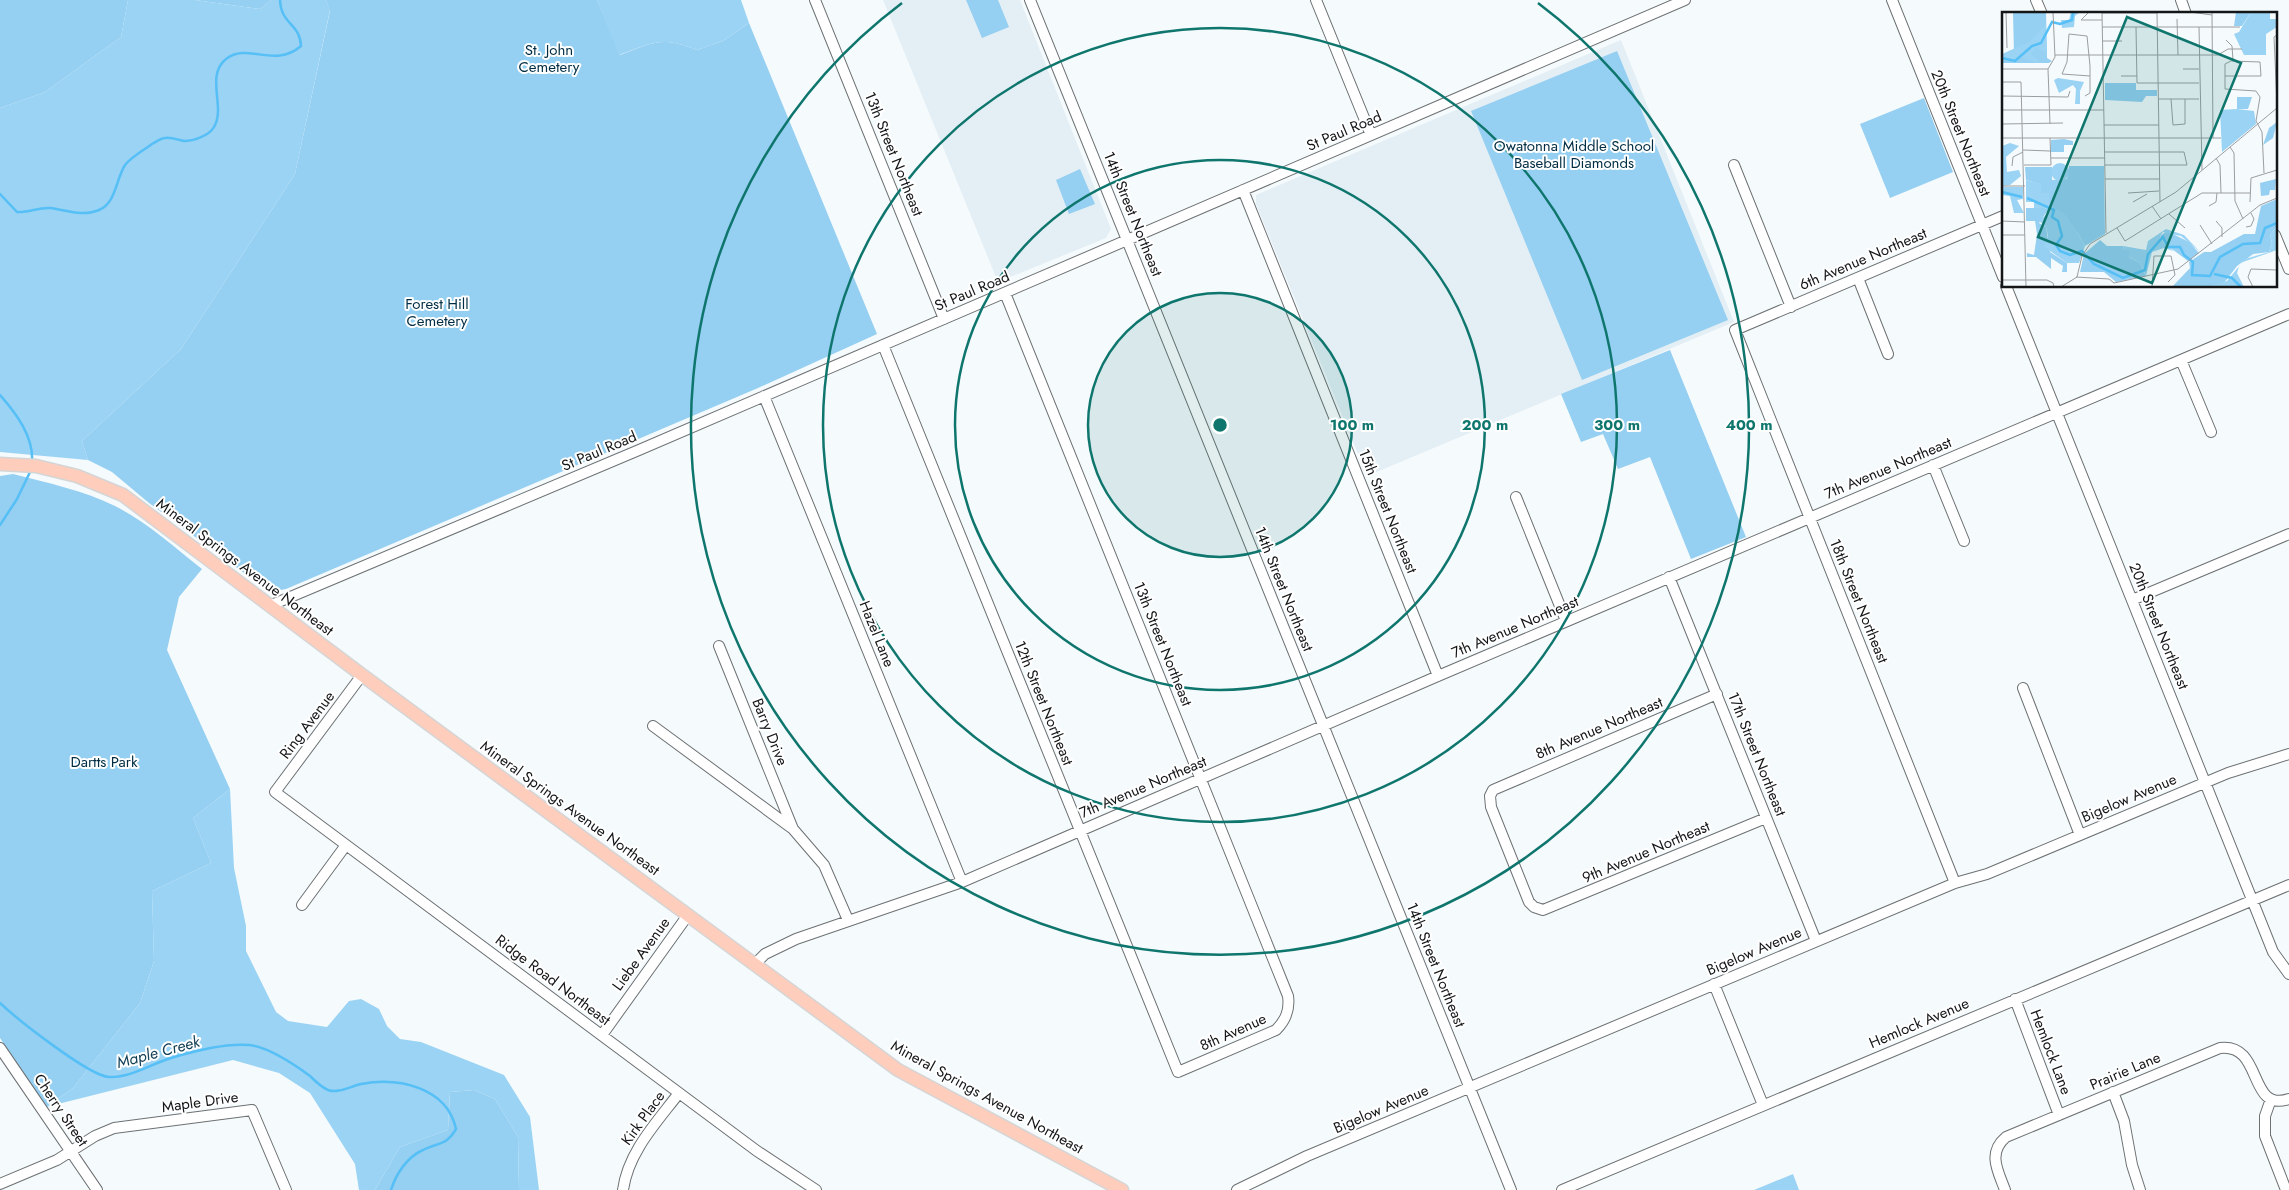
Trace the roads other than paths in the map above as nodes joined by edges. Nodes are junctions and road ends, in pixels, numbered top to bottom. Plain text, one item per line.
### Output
1 (816, 0) edge
2 (1030, 0) edge
3 (1316, 0) edge
4 (1685, 0) edge
5 (1892, 0) edge
6 (2036, 0) edge
7 (2181, 0) edge
8 (2041, 12) edge
9 (2185, 12) edge
10 (1371, 135) junction
11 (1734, 165) dead end
12 (1243, 190) junction
13 (2002, 216) edge
14 (1982, 225) junction
15 (2276, 236) edge
16 (1127, 240) junction
17 (2289, 269) edge
18 (2002, 275) edge
19 (1858, 278) junction
20 (2007, 288) edge
21 (1005, 293) junction
22 (1791, 307) junction
23 (2289, 314) edge
24 (944, 319) junction
25 (1735, 330) joint
26 (883, 345) junction
27 (1888, 354) dead end
28 (2181, 360) junction
29 (764, 396) junction
30 (2057, 412) junction
31 (2211, 432) dead end
32 (0, 464) edge
33 (1933, 465) junction
34 (1516, 497) dead end
35 (1810, 517) junction
36 (2289, 534) edge
37 (1964, 541) dead end
38 (1670, 577) junction
39 (2132, 600) junction
40 (268, 606) junction
41 (1566, 622) junction
42 (719, 646) dead end
43 (362, 675) junction
44 (1438, 676) junction
45 (2023, 688) dead end
46 (1716, 694) junction
47 (1323, 725) junction
48 (653, 726) dead end
49 (2289, 754) edge
50 (1200, 778) junction
51 (2205, 782) junction
52 (275, 792) joint
53 (1766, 818) junction
54 (794, 829) junction
55 (1080, 830) junction
56 (2080, 835) junction
57 (346, 845) junction
58 (962, 882) junction
59 (1955, 883) junction
60 (2289, 886) edge
61 (2253, 901) junction
62 (302, 905) dead end
63 (1537, 909) joint
64 (688, 915) junction
65 (848, 920) junction
66 (1816, 941) junction
67 (754, 965) junction
68 (2289, 974) edge
69 (1714, 984) junction
70 (2015, 1000) junction
71 (1289, 1007) joint
72 (602, 1035) junction
73 (0, 1048) edge
74 (1178, 1072) joint
75 (1469, 1088) junction
76 (2113, 1092) junction
77 (679, 1093) junction
78 (2271, 1099) junction
79 (2289, 1099) edge
80 (1763, 1105) junction
81 (2059, 1115) junction
82 (71, 1152) junction
83 (0, 1184) edge
84 (96, 1190) edge
85 (286, 1190) edge
86 (623, 1190) edge
87 (816, 1190) edge
88 (1122, 1190) edge
89 (1237, 1190) edge
90 (1511, 1190) edge
91 (1562, 1190) edge
92 (2005, 1190) edge
93 (2140, 1190) edge
94 (2286, 1190) edge

1 - 24 street, 13th Street Northeast
2 - 16 street, 14th Street Northeast
3 - 10 street
4 - 10 street, St Paul Road
5 - 14 street, 20th Street Northeast
6 - 8 street
7 - 9 street
10 - 12 street, St Paul Road
11 - 22 street
12 - 16 street, St Paul Road
12 - 44 street, 15th Street Northeast
13 - 14 street, 6th Avenue Northeast
14 - 18 street, 20th Street Northeast
14 - 19 street, 6th Avenue Northeast
15 - 17 street
16 - 21 street, St Paul Road
16 - 47 street, 14th Street Northeast
19 - 22 street, 6th Avenue Northeast
19 - 27 street
20 - 30 street, 20th Street Northeast
21 - 24 street, St Paul Road
21 - 50 street, 13th Street Northeast
22 - 25 street, 6th Avenue Northeast
23 - 28 street, 7th Avenue Northeast
24 - 26 street, St Paul Road
25 - 35 street, 18th Street Northeast
26 - 29 street, St Paul Road
26 - 55 street, 12th Street Northeast
28 - 30 street, 7th Avenue Northeast
28 - 31 street
29 - 40 street, St Paul Road
29 - 58 street, Hazel Lane
30 - 33 street, 7th Avenue Northeast
30 - 39 street, 20th Street Northeast
32 - 40 main road, Mineral Springs Avenue Northeast
33 - 35 street, 7th Avenue Northeast
33 - 37 street
34 - 41 street
35 - 38 street, 7th Avenue Northeast
35 - 59 street, 18th Street Northeast
36 - 39 street
38 - 41 street, 7th Avenue Northeast
38 - 46 street, 17th Street Northeast
39 - 51 street, 20th Street Northeast
40 - 43 main road, Mineral Springs Avenue Northeast
41 - 44 street, 7th Avenue Northeast
42 - 54 street, Barry Drive
43 - 52 street, Ring Avenue
43 - 64 main road, Mineral Springs Avenue Northeast
44 - 47 street, 7th Avenue Northeast
45 - 56 street
46 - 53 street, 17th Street Northeast
46 - 63 street, 8th Avenue Northeast
47 - 50 street, 7th Avenue Northeast
47 - 75 street, 14th Street Northeast
48 - 54 street, Barry Drive
49 - 51 street, Bigelow Avenue
50 - 55 street, 7th Avenue Northeast
50 - 71 street, 13th Street Northeast
51 - 56 street, Bigelow Avenue
51 - 61 street, 20th Street Northeast
52 - 57 street, Ridge Road Northeast
53 - 63 street, 9th Avenue Northeast
53 - 66 street, 17th Street Northeast
54 - 65 street, Barry Drive
55 - 58 street, 7th Avenue Northeast
55 - 74 street, 12th Street Northeast
56 - 59 street, Bigelow Avenue
57 - 62 street
57 - 72 street, Ridge Road Northeast
58 - 65 street, 7th Avenue Northeast
59 - 66 street, Bigelow Avenue
60 - 61 street, Hemlock Avenue
61 - 68 street, 20th Street Northeast
61 - 70 street, Hemlock Avenue
64 - 67 main road, Mineral Springs Avenue Northeast
64 - 72 street, Liebe Avenue
65 - 67 street, 7th Avenue Northeast
66 - 69 street, Bigelow Avenue
67 - 88 main road, Mineral Springs Avenue Northeast
69 - 75 street, Bigelow Avenue
69 - 80 street
70 - 80 street, Hemlock Avenue
70 - 81 street, Hemlock Lane
71 - 74 street, 8th Avenue
72 - 77 street, Ridge Road Northeast
73 - 82 street, Cherry Street
75 - 89 street, Bigelow Avenue
75 - 90 street, 14th Street Northeast
76 - 78 street, Prairie Lane
76 - 81 street, Prairie Lane
76 - 93 street
77 - 86 street, Kirk Place
77 - 87 street, Ridge Road Northeast
78 - 79 street
78 - 94 street
80 - 91 street, Hemlock Avenue
81 - 92 street, Prairie Lane
82 - 83 street
82 - 84 street, Cherry Street
82 - 85 street, Maple Drive

